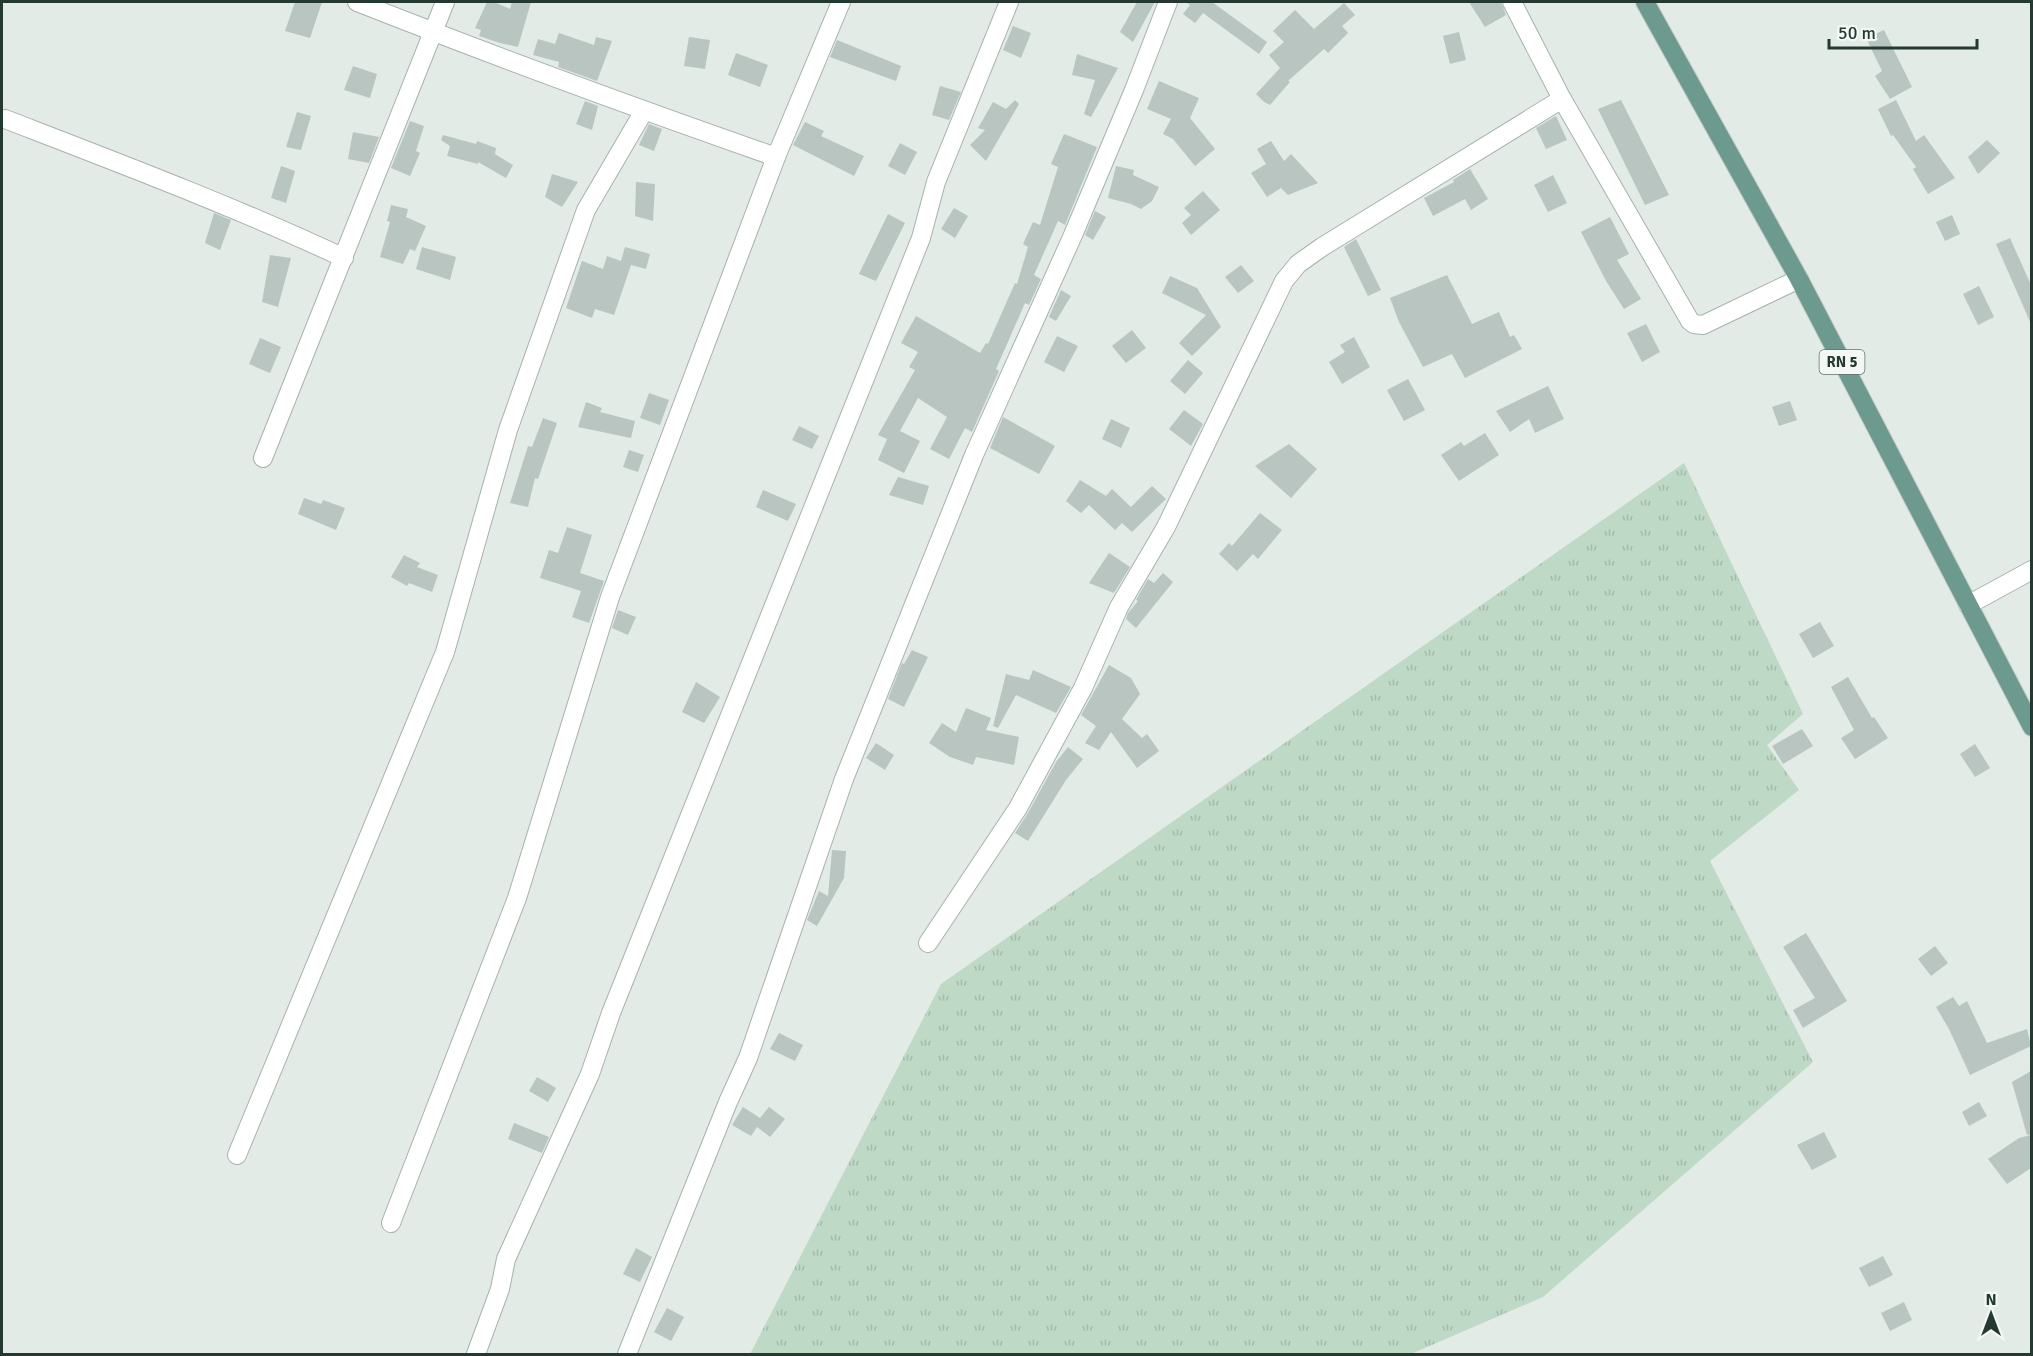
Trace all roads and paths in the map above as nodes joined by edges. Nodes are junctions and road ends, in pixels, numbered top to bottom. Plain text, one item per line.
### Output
1 (357, 2) edge
2 (445, 2) edge
3 (841, 2) edge
4 (1009, 2) edge
5 (1168, 2) edge
6 (1512, 2) edge
7 (1645, 2) edge
8 (434, 32) junction
9 (1562, 99) junction
10 (644, 111) junction
11 (5, 119) dead end
12 (776, 157) junction
13 (344, 258) junction
14 (1799, 279) junction
15 (263, 458) dead end
16 (2031, 570) edge
17 (1968, 605) junction
18 (2031, 727) edge
19 (928, 943) dead end
20 (237, 1155) dead end
21 (391, 1223) dead end
22 (476, 1354) edge
23 (627, 1354) edge

1 - 8 street
2 - 8 street
3 - 12 street
4 - 22 street
5 - 23 street
6 - 9 street
7 - 14 main road, RN 5 / RN 5
8 - 10 street
8 - 13 street
9 - 14 street
9 - 19 street
10 - 12 street
10 - 20 street
11 - 13 street
12 - 21 street
13 - 15 street
14 - 17 main road, RN 5 / RN 5
16 - 17 street
17 - 18 main road, RN 5 / RN 5

